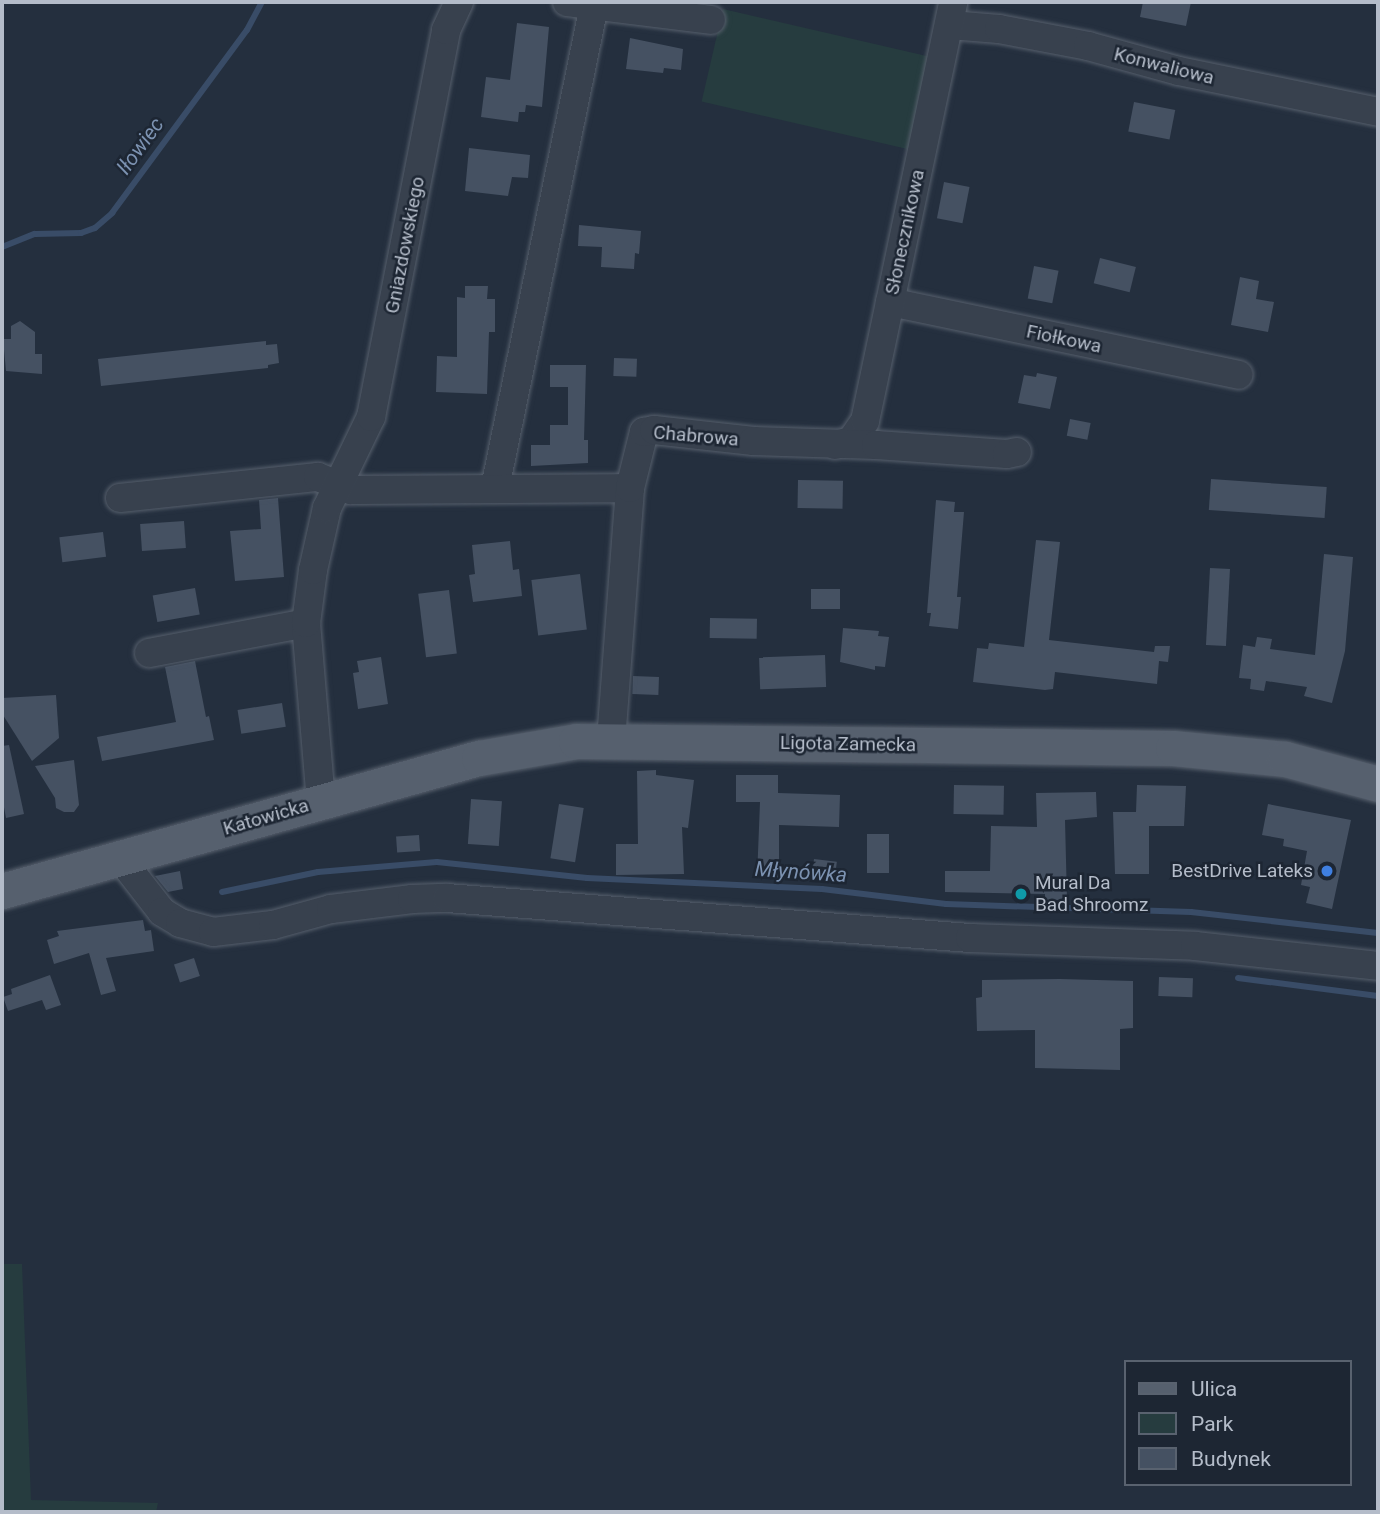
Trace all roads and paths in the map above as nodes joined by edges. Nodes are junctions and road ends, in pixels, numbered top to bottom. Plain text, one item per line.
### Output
1 (459, 2) edge
2 (581, 4) edge
3 (951, 13) edge
4 (711, 20) dead end
5 (1378, 112) edge
6 (890, 302) junction
7 (1238, 375) dead end
8 (835, 445) junction
9 (1017, 452) dead end
10 (337, 485) junction
11 (495, 488) junction
12 (630, 488) junction
13 (120, 498) dead end
14 (306, 623) junction
15 (149, 653) dead end
16 (611, 741) junction
17 (1378, 784) edge
18 (321, 802) junction
19 (120, 858) junction
20 (2, 891) edge
21 (1378, 966) edge

1 - 10 street, Gniazdowskiego
2 - 4 street
2 - 11 street
3 - 5 street, Konwaliowa
3 - 6 street, Słonecznikowa
6 - 7 street, Fiołkowa
6 - 8 street, Słonecznikowa
8 - 9 street, Chabrowa
8 - 12 street, Chabrowa
10 - 11 street
10 - 13 street
10 - 14 street, Katowicka
11 - 12 street
12 - 16 street, Chabrowa
14 - 15 street
14 - 18 street, Katowicka
16 - 17 main road, Ligota Zamecka
16 - 18 main road, Ligota Zamecka
18 - 19 main road, Katowicka
19 - 20 main road, Katowicka
19 - 21 street

